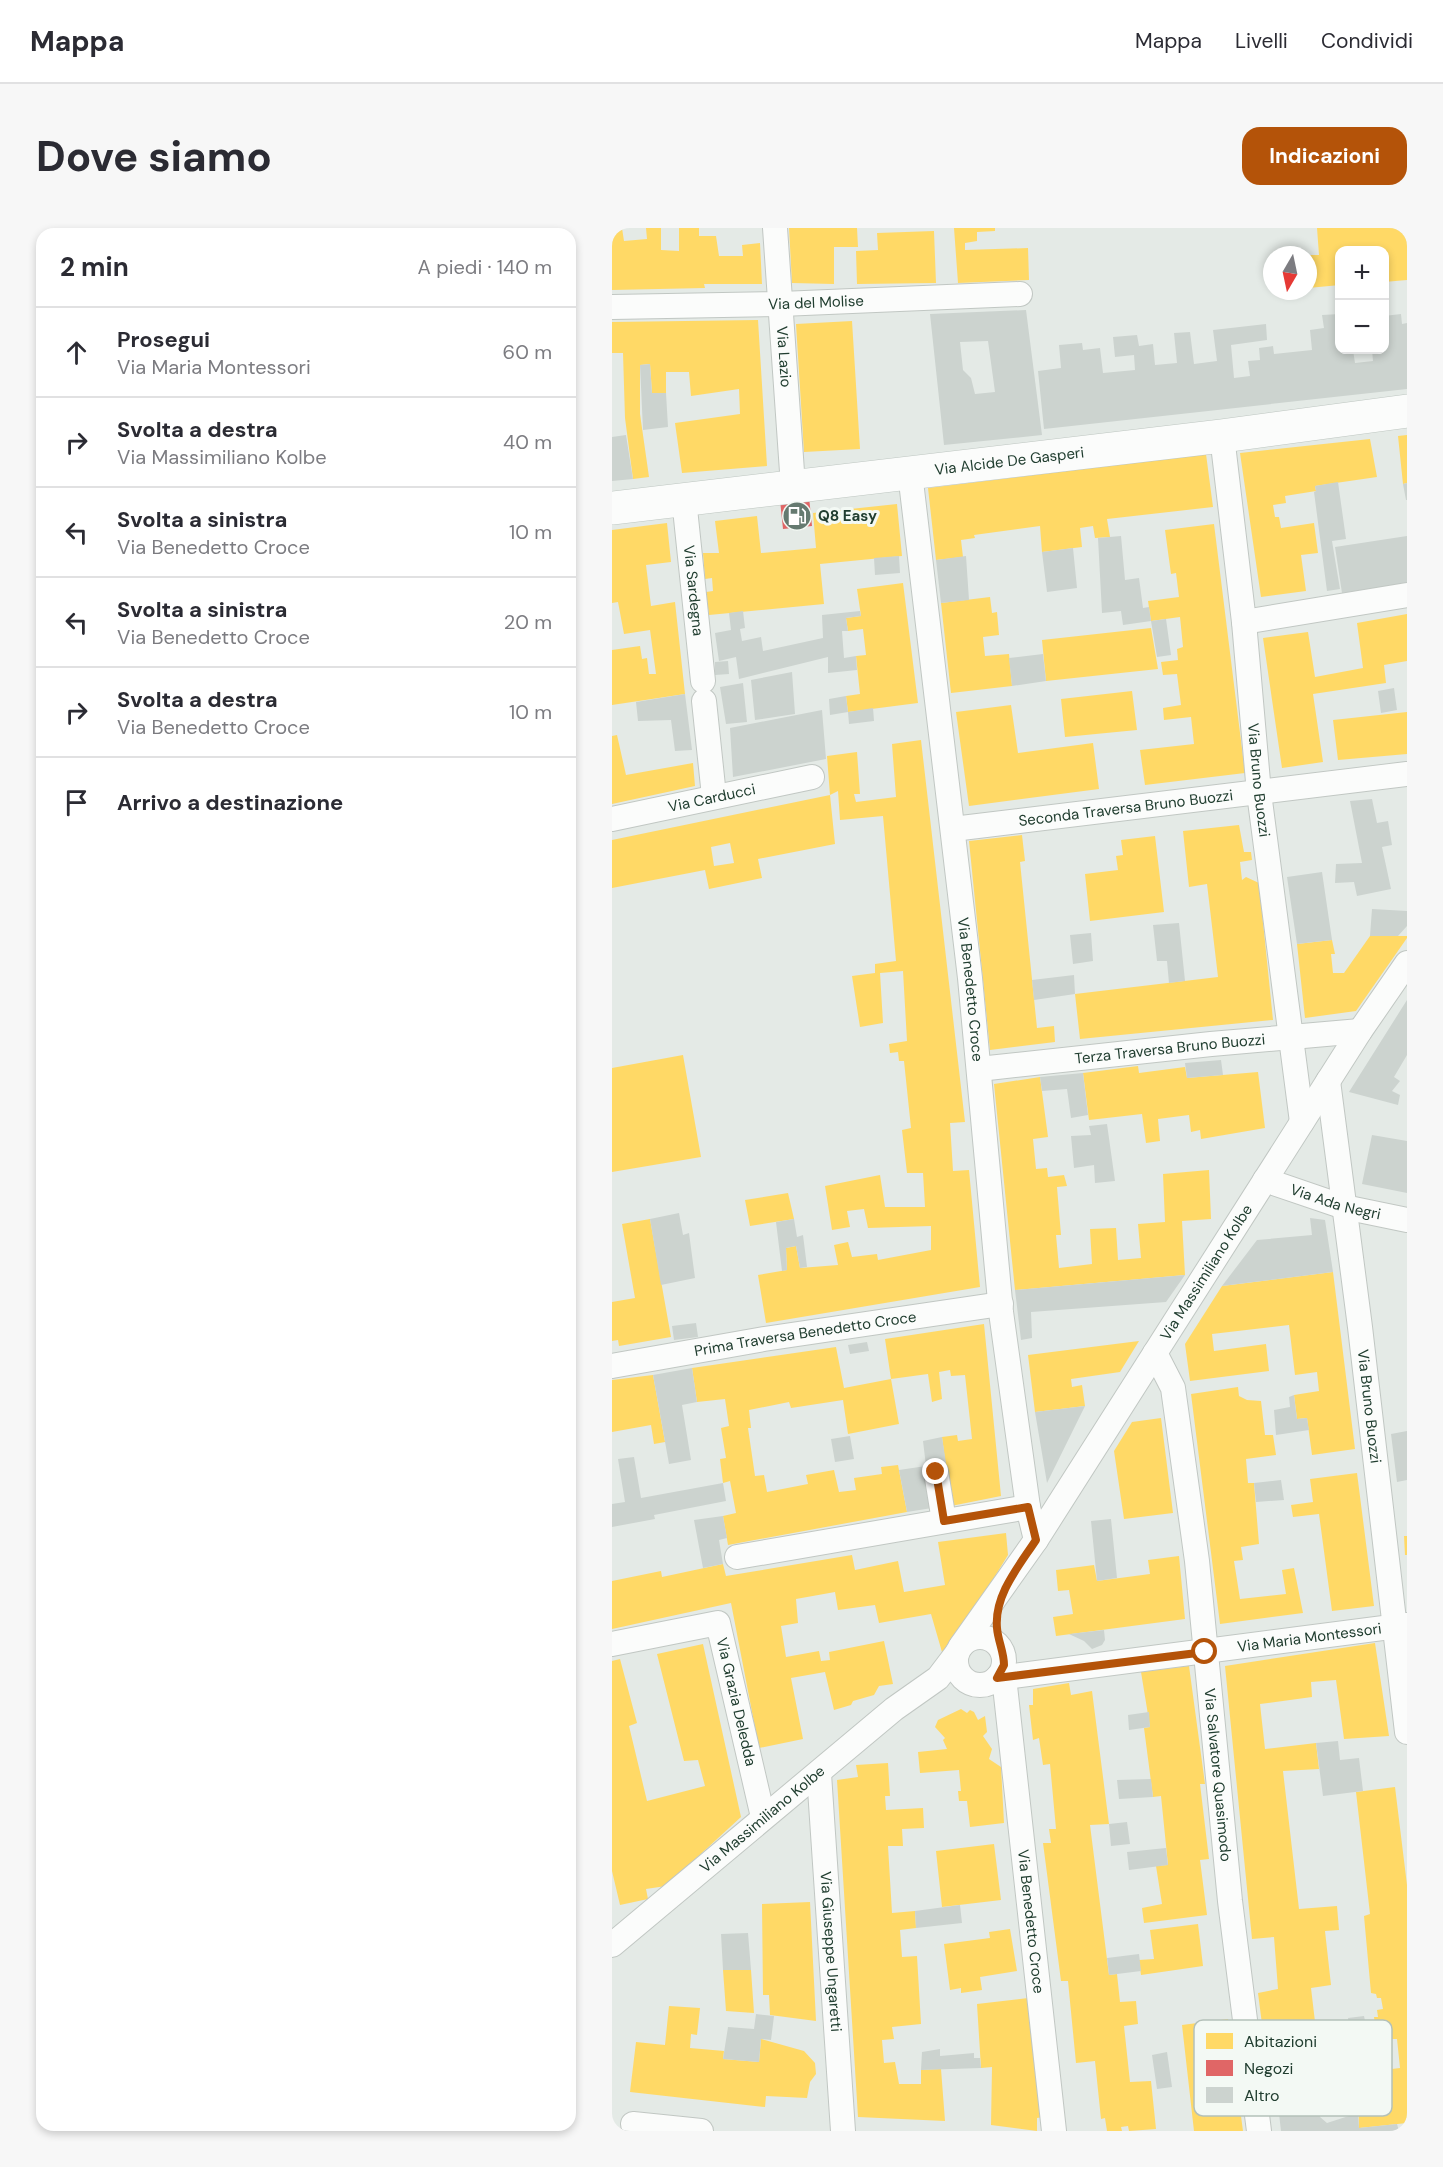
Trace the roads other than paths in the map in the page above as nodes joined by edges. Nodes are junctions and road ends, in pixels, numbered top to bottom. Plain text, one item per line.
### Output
1 (775, 228) edge
2 (1020, 294) dead end
3 (781, 304) junction
4 (612, 307) edge
5 (1407, 411) edge
6 (1222, 436) junction
7 (910, 473) junction
8 (793, 486) junction
9 (684, 500) junction
10 (612, 508) edge
11 (1407, 595) edge
12 (1244, 622) junction
13 (1407, 774) edge
14 (812, 777) dead end
15 (1259, 793) junction
16 (714, 796) junction
17 (612, 819) edge
18 (953, 829) junction
19 (1407, 963) edge
20 (1360, 1031) junction
21 (1290, 1037) junction
22 (979, 1069) junction
23 (1328, 1082) junction
24 (1302, 1122) junction
25 (1265, 1179) junction
26 (1344, 1207) junction
27 (1407, 1220) edge
28 (1000, 1304) junction
29 (1155, 1353) junction
30 (612, 1366) edge
31 (936, 1472) dead end
32 (1028, 1507) junction
33 (944, 1521) junction
34 (1036, 1540) junction
35 (737, 1557) dead end
36 (1007, 1584) junction
37 (1400, 1627) edge
38 (612, 1644) edge
39 (959, 1649) junction
40 (1002, 1649) junction
41 (1205, 1652) junction
42 (995, 1680) junction
43 (914, 1696) junction
44 (1407, 1732) edge
45 (819, 1774) junction
46 (763, 1817) junction
47 (614, 1936) edge
48 (1245, 2020) edge
49 (1257, 2116) edge
50 (633, 2124) dead end
51 (701, 2131) edge
52 (843, 2131) edge
53 (1054, 2131) edge
54 (1259, 2131) edge

1 - 3 street, Via Lazio
2 - 3 street, Via del Molise
3 - 4 street, Via del Molise
3 - 8 street, Via Lazio
5 - 6 street, Via Alcide De Gasperi
6 - 7 street, Via Alcide De Gasperi
6 - 12 street, Via Bruno Buozzi
7 - 8 street, Via Alcide De Gasperi
7 - 18 street, Via Benedetto Croce
8 - 9 street, Via Alcide De Gasperi
9 - 10 street, Via Alcide De Gasperi
9 - 16 street, Via Sardegna
11 - 12 street
12 - 15 street, Via Bruno Buozzi
13 - 15 street, Seconda Traversa Bruno Buozzi
14 - 16 street, Via Carducci
15 - 18 street, Seconda Traversa Bruno Buozzi
15 - 21 street, Via Bruno Buozzi
16 - 17 street, Via Carducci
18 - 22 street, Via Benedetto Croce
19 - 20 street, Via Massimiliano Kolbe
20 - 21 street, Terza Traversa Bruno Buozzi
20 - 23 street, Via Massimiliano Kolbe
21 - 22 street, Terza Traversa Bruno Buozzi
21 - 24 street, Via Bruno Buozzi
22 - 28 street, Via Benedetto Croce
23 - 24 street, Via Massimiliano Kolbe
23 - 26 street, Via Bruno Buozzi
24 - 25 street, Via Massimiliano Kolbe
25 - 26 street, Via Ada Negri
25 - 29 street, Via Massimiliano Kolbe
26 - 27 street, Via Ada Negri
26 - 37 street, Via Bruno Buozzi
28 - 30 street, Prima Traversa Benedetto Croce
28 - 32 street, Via Benedetto Croce
29 - 34 street, Via Massimiliano Kolbe
29 - 41 street, Via Salvatore Quasimodo
31 - 33 street
32 - 33 street
32 - 34 street, Via Benedetto Croce
33 - 35 street
34 - 36 street, Via Massimiliano Kolbe
36 - 39 street, Via Massimiliano Kolbe
36 - 40 street, Via Massimiliano Kolbe
37 - 41 street, Via Maria Montessori
37 - 44 street, Via Bruno Buozzi
38 - 46 street, Via Grazia Deledda
39 - 40 street
39 - 42 street
39 - 43 street, Via Massimiliano Kolbe
40 - 42 street, Via Massimiliano Kolbe
41 - 42 street, Via Maria Montessori
41 - 48 street, Via Salvatore Quasimodo
42 - 43 street, Via Massimiliano Kolbe
42 - 53 street, Via Benedetto Croce
43 - 45 street, Via Massimiliano Kolbe
45 - 46 street, Via Massimiliano Kolbe
45 - 52 street, Via Giuseppe Ungaretti
46 - 47 street, Via Massimiliano Kolbe
49 - 54 street, Via Salvatore Quasimodo
50 - 51 street

